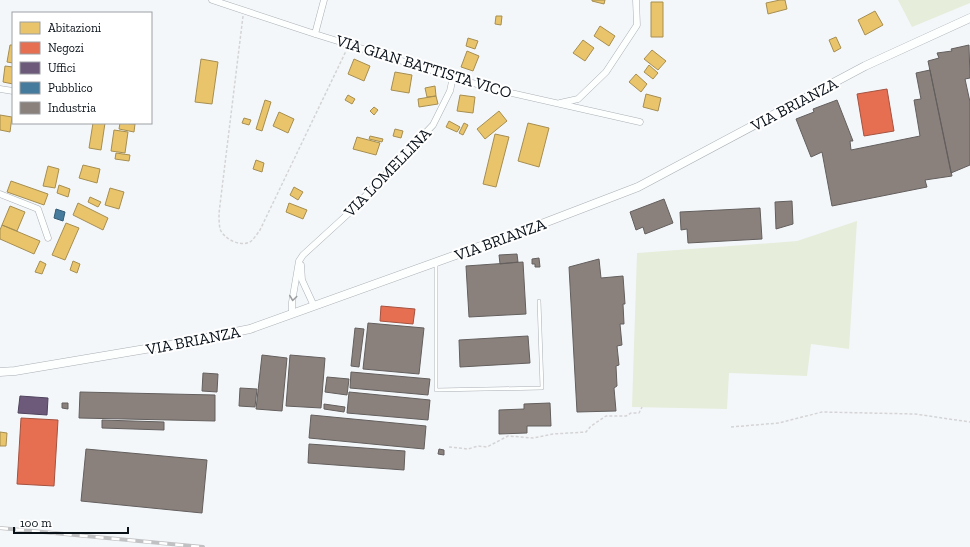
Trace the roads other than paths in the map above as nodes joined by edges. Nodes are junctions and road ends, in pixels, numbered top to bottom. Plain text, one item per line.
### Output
1 (212, 0) edge
2 (324, 0) edge
3 (636, 0) edge
4 (970, 18) edge
5 (315, 34) junction
6 (453, 77) junction
7 (0, 89) edge
8 (12, 91) edge
9 (559, 104) junction
10 (640, 122) dead end
11 (0, 194) edge
12 (48, 238) dead end
13 (303, 255) junction
14 (436, 262) junction
15 (540, 301) dead end
16 (314, 306) junction
17 (292, 314) junction
18 (0, 372) edge

1 - 5 street, VIA GIAN BATTISTA VICO
2 - 5 street
3 - 9 street
4 - 14 street, VIA BRIANZA
5 - 6 street, VIA GIAN BATTISTA VICO
6 - 9 street, VIA GIAN BATTISTA VICO
6 - 13 street, VIA LOMELLINA
7 - 8 street
9 - 10 street, VIA GIAN BATTISTA VICO
11 - 12 street
13 - 16 street
13 -> 17 street, VIA LOMELLINA
14 - 15 lane
14 - 16 street, VIA BRIANZA
16 - 17 street, VIA BRIANZA
17 - 18 street, VIA BRIANZA

